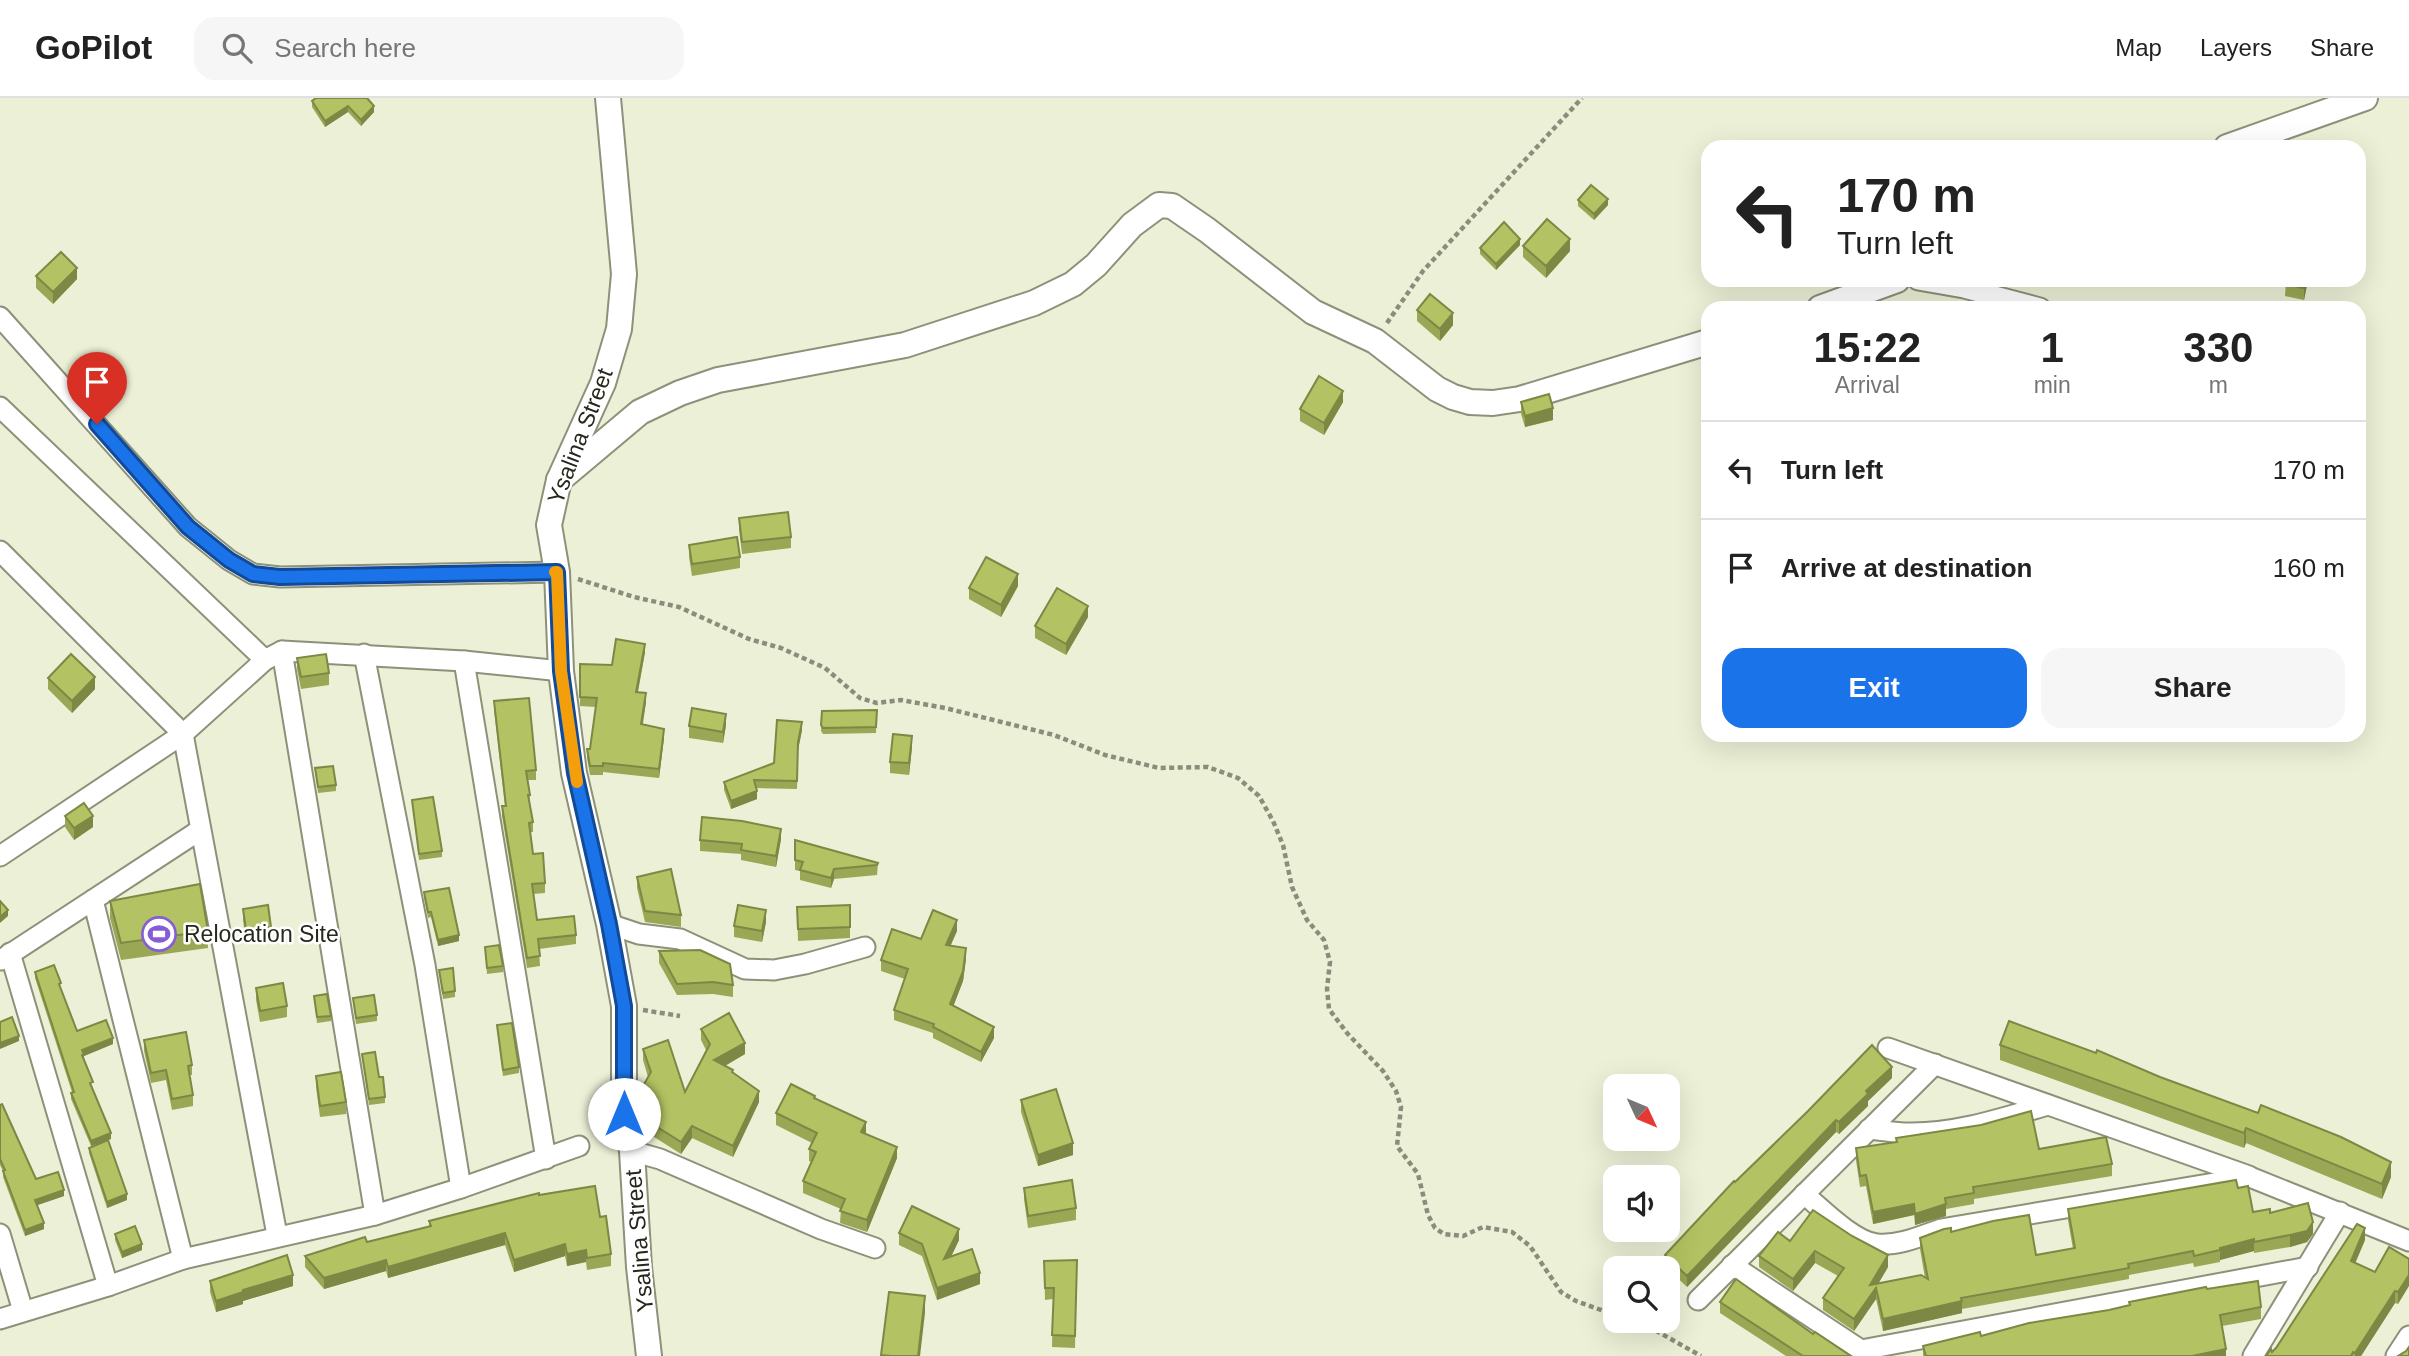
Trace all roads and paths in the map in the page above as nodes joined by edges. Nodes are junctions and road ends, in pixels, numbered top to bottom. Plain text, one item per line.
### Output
1 (608, 98) edge
2 (1582, 98) edge
3 (2365, 98) edge
4 (2247, 140) edge
5 (1878, 287) edge
6 (1958, 287) edge
7 (1840, 301) edge
8 (2013, 301) edge
9 (0, 317) edge
10 (1375, 341) junction
11 (1701, 344) edge
12 (0, 407) edge
13 (559, 480) junction
14 (0, 551) edge
15 (557, 572) junction
16 (364, 654) junction
17 (274, 655) junction
18 (464, 661) junction
19 (561, 671) junction
20 (183, 734) junction
21 (200, 830) junction
22 (0, 856) edge
23 (93, 900) junction
24 (609, 924) junction
25 (865, 947) dead end
26 (5, 957) edge
27 (624, 1006) junction
28 (681, 1016) dead end
29 (1888, 1048) dead end
30 (1935, 1064) junction
31 (2048, 1105) junction
32 (1869, 1129) junction
33 (579, 1146) dead end
34 (632, 1152) junction
35 (546, 1159) junction
36 (2250, 1177) junction
37 (461, 1188) junction
38 (1804, 1194) junction
39 (2340, 1212) junction
40 (375, 1214) junction
41 (0, 1234) edge
42 (277, 1235) junction
43 (2409, 1241) edge
44 (875, 1248) dead end
45 (183, 1259) junction
46 (1732, 1265) junction
47 (2308, 1267) junction
48 (108, 1286) junction
49 (1698, 1300) dead end
50 (23, 1311) junction
51 (1603, 1311) edge
52 (0, 1319) edge
53 (1660, 1333) edge
54 (2409, 1336) edge
55 (1865, 1353) edge
56 (649, 1356) edge
57 (1700, 1356) edge
58 (2253, 1356) edge
59 (2396, 1356) edge

1 - 13 street, Ysalina Street
2 - 10 path
3 - 4 street
5 - 7 street
6 - 8 street
9 - 15 street
10 - 11 street
10 - 13 street
12 - 17 street
13 - 15 street, Ysalina Street
14 - 20 street
15 - 19 street, Ysalina Street
15 - 51 path
16 - 17 street
16 - 18 street
16 - 37 street
17 - 20 street
17 - 40 street
18 - 19 street
18 - 35 street
19 - 24 street, Ysalina Street
20 - 21 street
20 - 22 street
21 - 23 street
21 - 42 street
23 - 26 street
23 - 45 street
24 - 25 street
24 - 27 street, Ysalina Street
26 - 48 street
27 - 28 path
27 - 34 street, Ysalina Street
29 - 30 street
30 - 31 street
30 - 32 street
31 - 32 street
31 - 36 street
32 - 38 street
33 - 35 street
34 - 44 street
34 - 56 street, Ysalina Street
35 - 37 street
36 - 38 street
36 - 39 street
37 - 40 street
38 - 46 street
39 - 43 street
39 - 47 street
40 - 42 street
41 - 50 street
42 - 45 street
45 - 48 street
46 - 49 street
46 - 55 street
47 - 55 street
47 - 58 street
48 - 50 street
50 - 52 street
53 - 57 path
54 - 59 street

